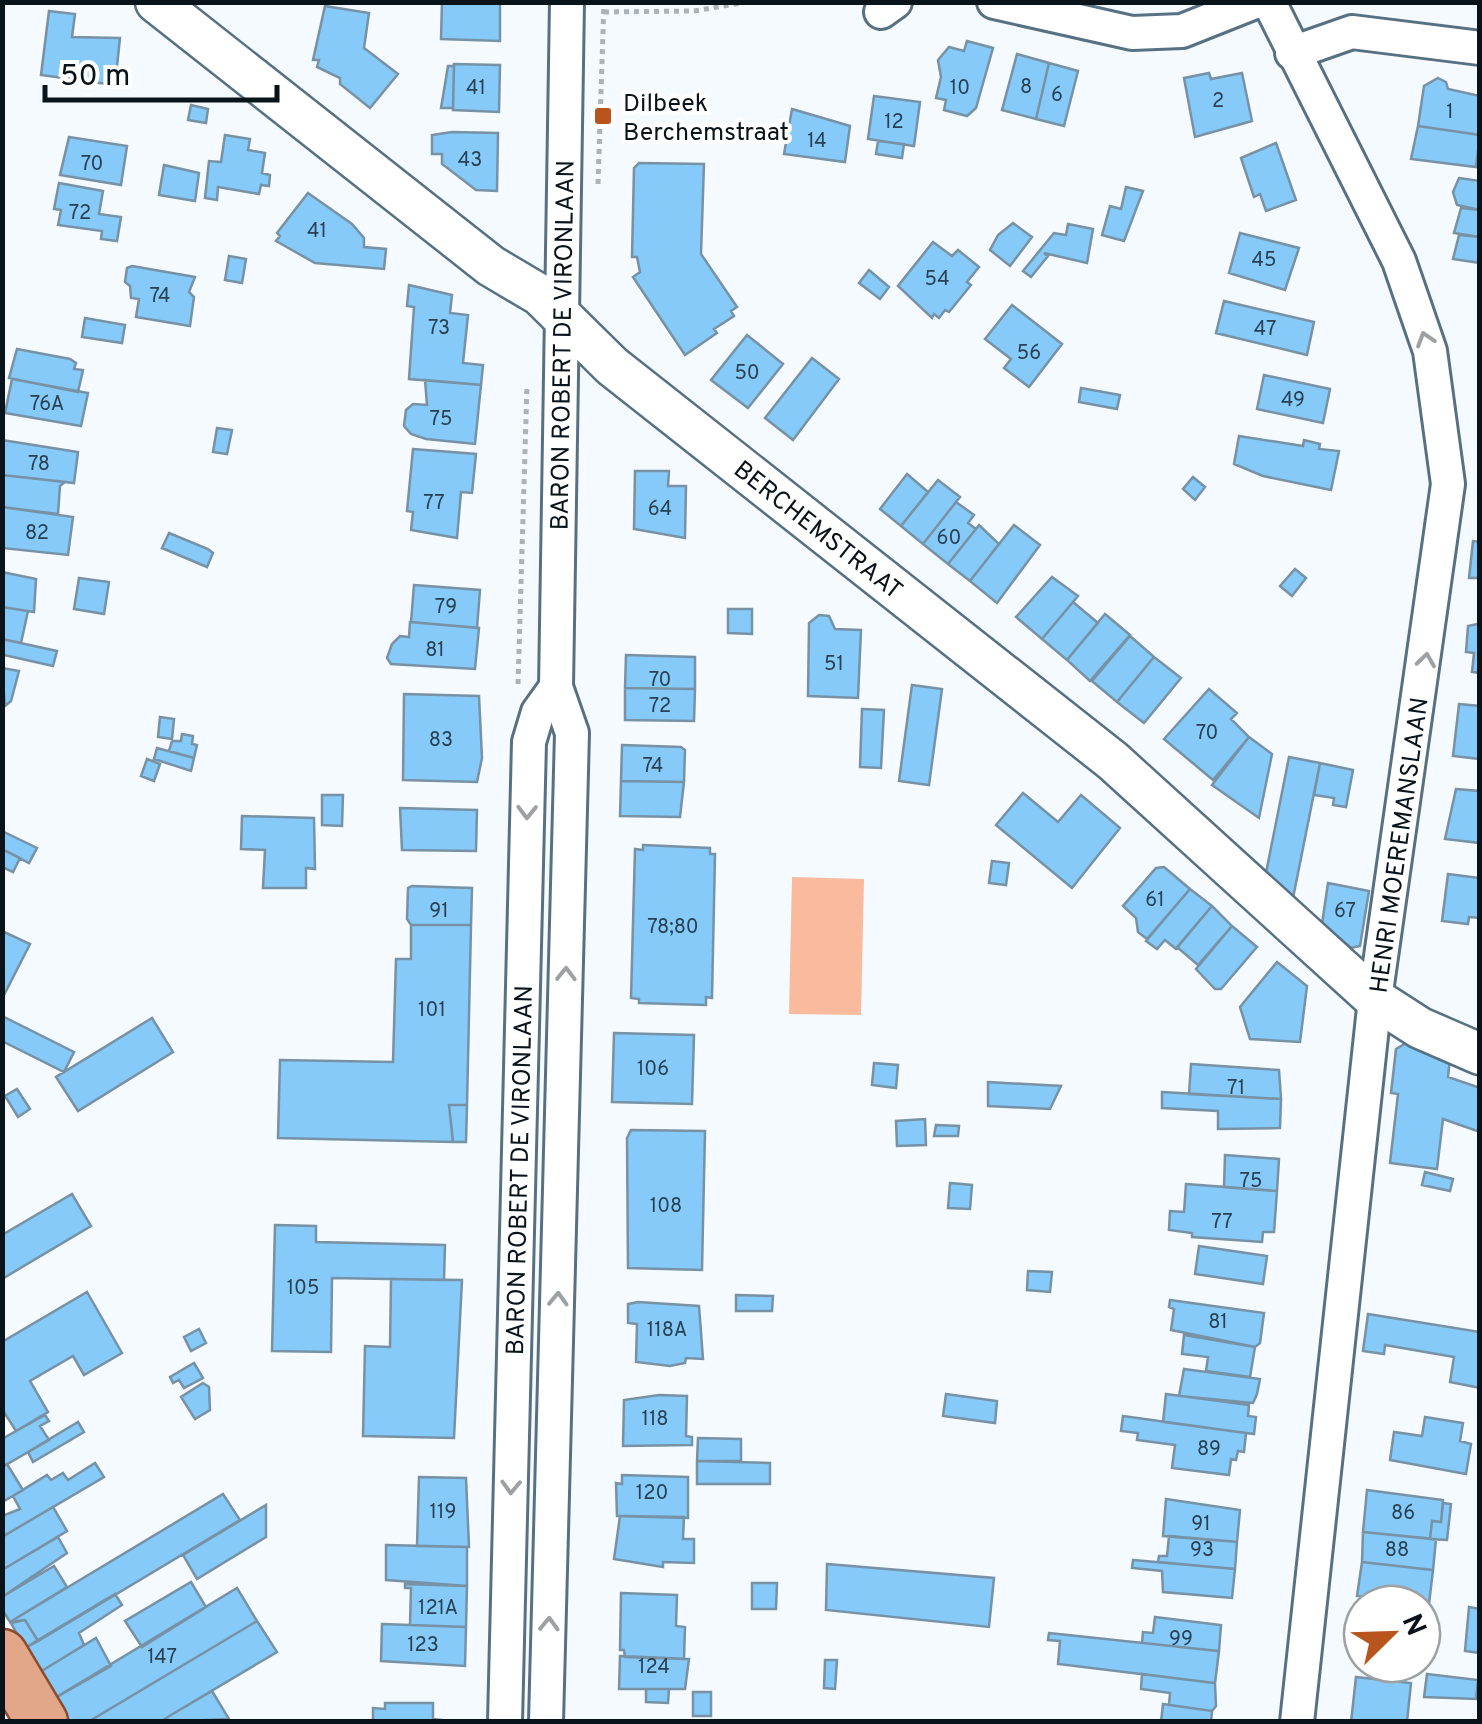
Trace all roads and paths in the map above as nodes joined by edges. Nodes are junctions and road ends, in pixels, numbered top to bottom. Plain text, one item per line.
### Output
1 (156, 2) edge
2 (566, 2) edge
3 (748, 2) edge
4 (994, 2) edge
5 (1254, 2) edge
6 (1269, 2) edge
7 (604, 12) dead end
8 (1480, 48) edge
9 (1292, 53) junction
10 (562, 318) junction
11 (556, 687) junction
12 (529, 742) junction
13 (571, 746) junction
14 (1375, 999) junction
15 (1480, 1054) edge
16 (512, 1418) junction
17 (554, 1419) junction
18 (2, 1655) edge
19 (42, 1722) edge
20 (506, 1722) edge
21 (546, 1722) edge
22 (1297, 1722) edge

1 - 10 street, BERCHEMSTRAAT
2 - 10 street, BARON ROBERT DE VIRONLAAN
3 - 7 path
4 - 5 street
6 - 9 street, HENRI MOEREMANSLAAN
8 - 9 street
14 -> 9 street, HENRI MOEREMANSLAAN
10 - 11 street, BARON ROBERT DE VIRONLAAN
10 - 14 street, BERCHEMSTRAAT
11 - 12 street, BARON ROBERT DE VIRONLAAN
11 - 13 street, BARON ROBERT DE VIRONLAAN
12 - 13 street
12 -> 16 street, BARON ROBERT DE VIRONLAAN
17 -> 13 street, BARON ROBERT DE VIRONLAAN
14 - 15 street, BERCHEMSTRAAT
14 - 22 street, HENRI MOEREMANSLAAN
16 - 17 street
16 -> 20 street, BARON ROBERT DE VIRONLAAN
21 -> 17 street, BARON ROBERT DE VIRONLAAN
18 - 19 main road

